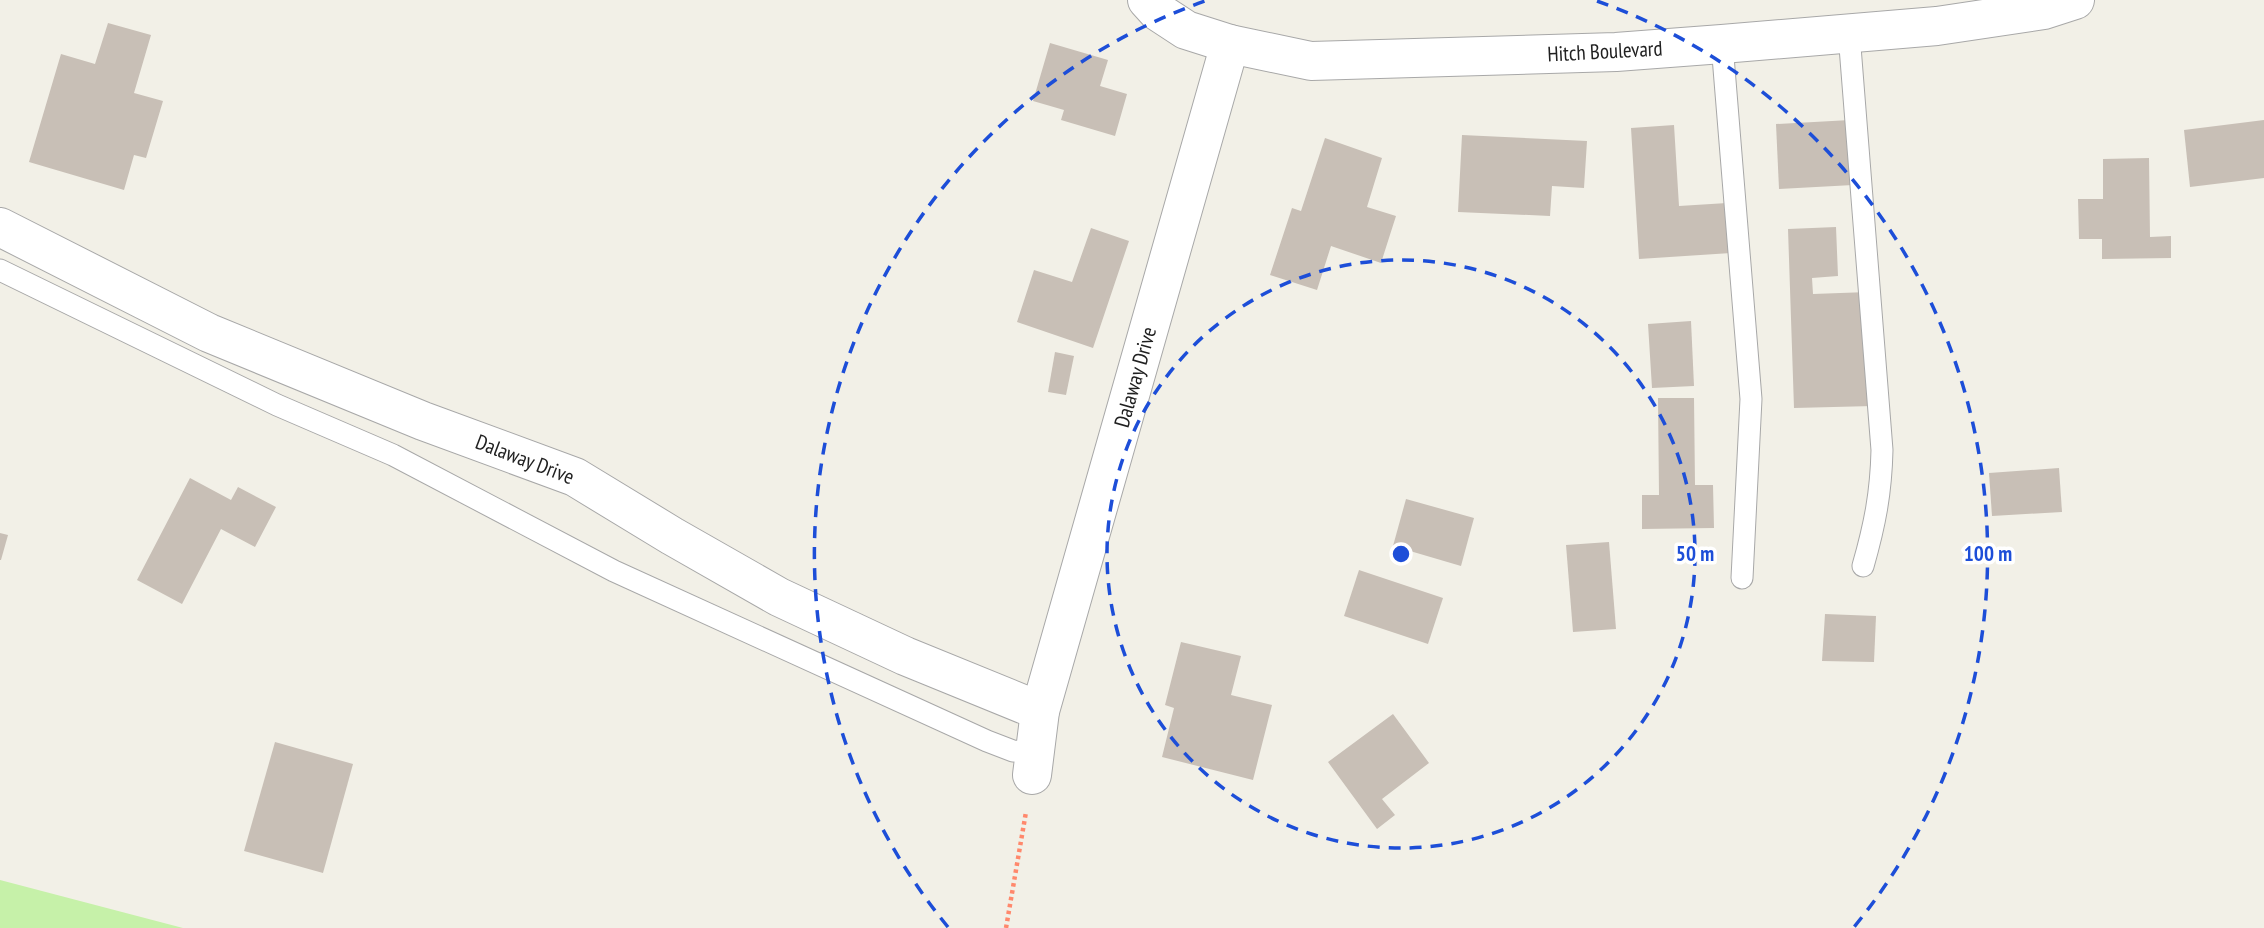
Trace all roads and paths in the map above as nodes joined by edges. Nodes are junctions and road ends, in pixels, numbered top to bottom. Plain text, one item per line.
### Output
1 (1147, 0) edge
2 (2075, 0) edge
3 (1849, 34) junction
4 (1230, 44) junction
5 (1722, 44) junction
6 (0, 227) edge
7 (0, 270) edge
8 (1863, 566) dead end
9 (1742, 578) dead end
10 (1040, 711) junction
11 (1034, 763) junction
12 (1006, 928) edge

1 - 4 street, Hitch Boulevard
2 - 3 street, Hitch Boulevard
3 - 5 street, Hitch Boulevard
3 - 8 lane
4 - 5 street, Hitch Boulevard
4 - 10 street, Dalaway Drive
5 - 9 lane
6 - 10 street, Dalaway Drive
7 - 11 lane
10 - 11 street, Dalaway Drive
11 - 12 path

